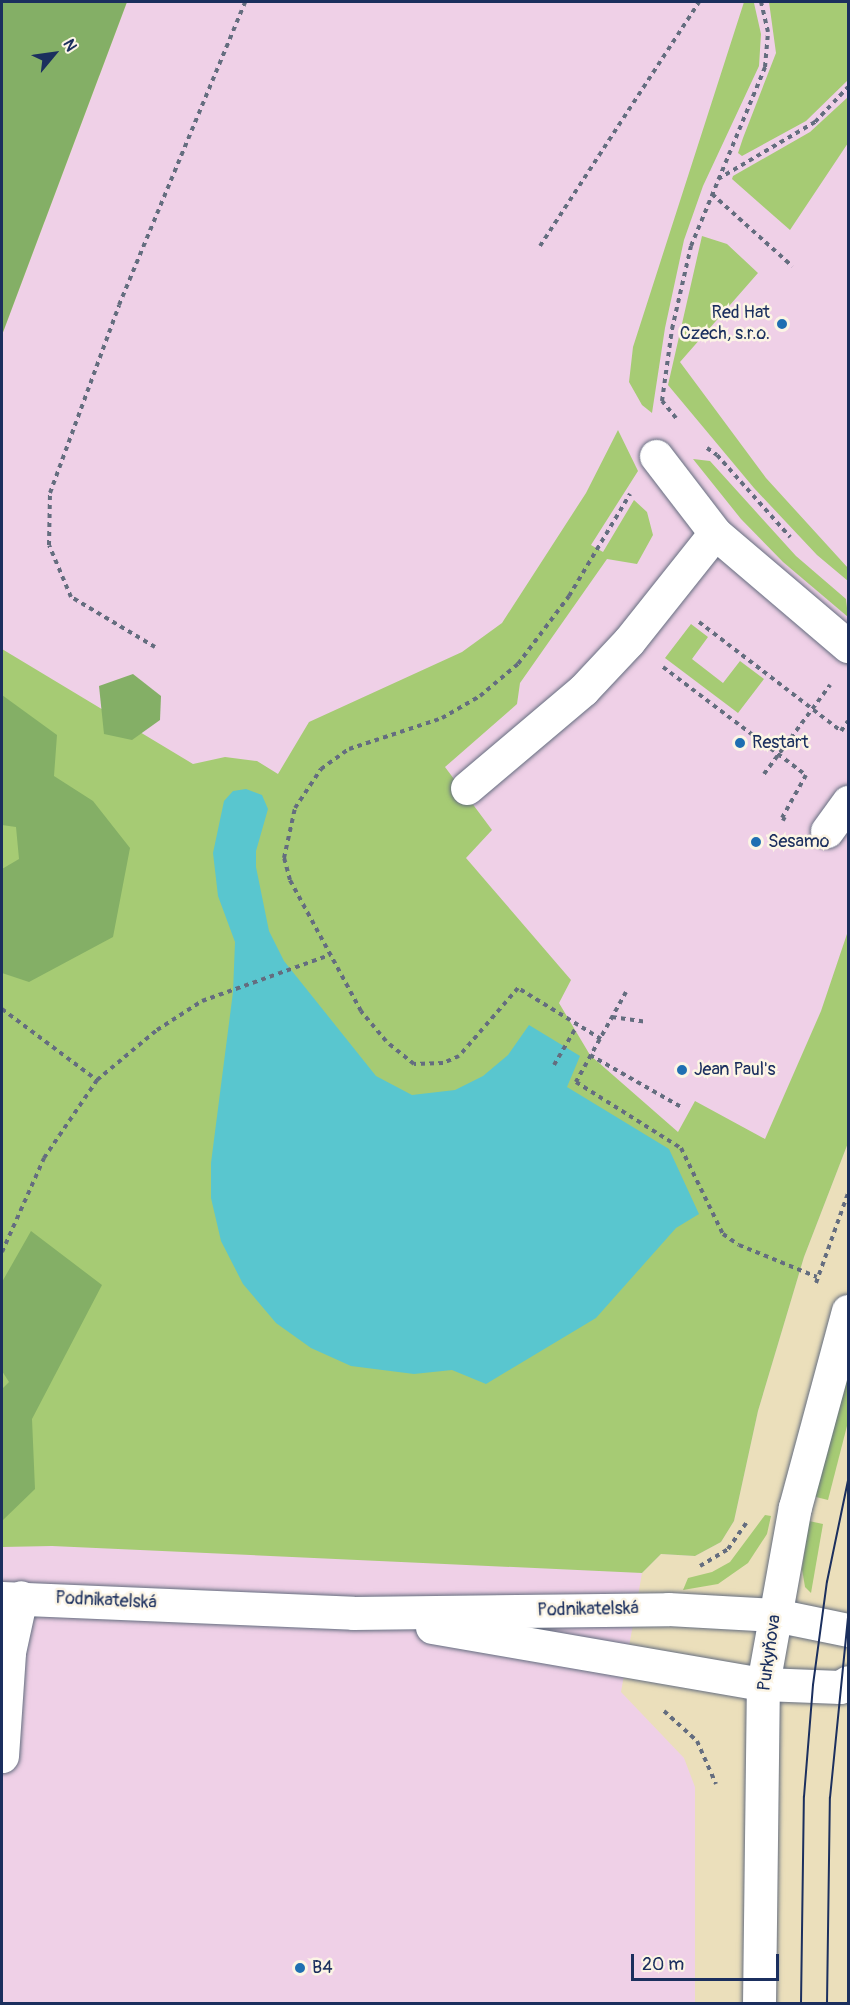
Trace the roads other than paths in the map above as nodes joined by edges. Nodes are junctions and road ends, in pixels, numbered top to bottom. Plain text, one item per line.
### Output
1 (656, 456) dead end
2 (715, 532) junction
3 (849, 646) edge
4 (467, 788) dead end
5 (849, 802) edge
6 (827, 831) dead end
7 (849, 1311) edge
8 (11, 1597) edge
9 (353, 1613) junction
10 (775, 1615) junction
11 (835, 1627) edge
12 (849, 1682) edge
13 (763, 1684) junction
14 (2, 1756) edge
15 (759, 2004) edge

1 - 2 street
2 - 3 street
2 - 4 street
5 - 6 street
7 - 10 street, Purkyňova
8 - 9 street, Podnikatelská
8 - 14 street
9 - 10 street, Podnikatelská
9 - 13 street, Podnikatelská
10 - 11 street, Podnikatelská
10 - 13 street, Purkyňova
12 - 13 street, Podnikatelská
13 - 15 street, Purkyňova

